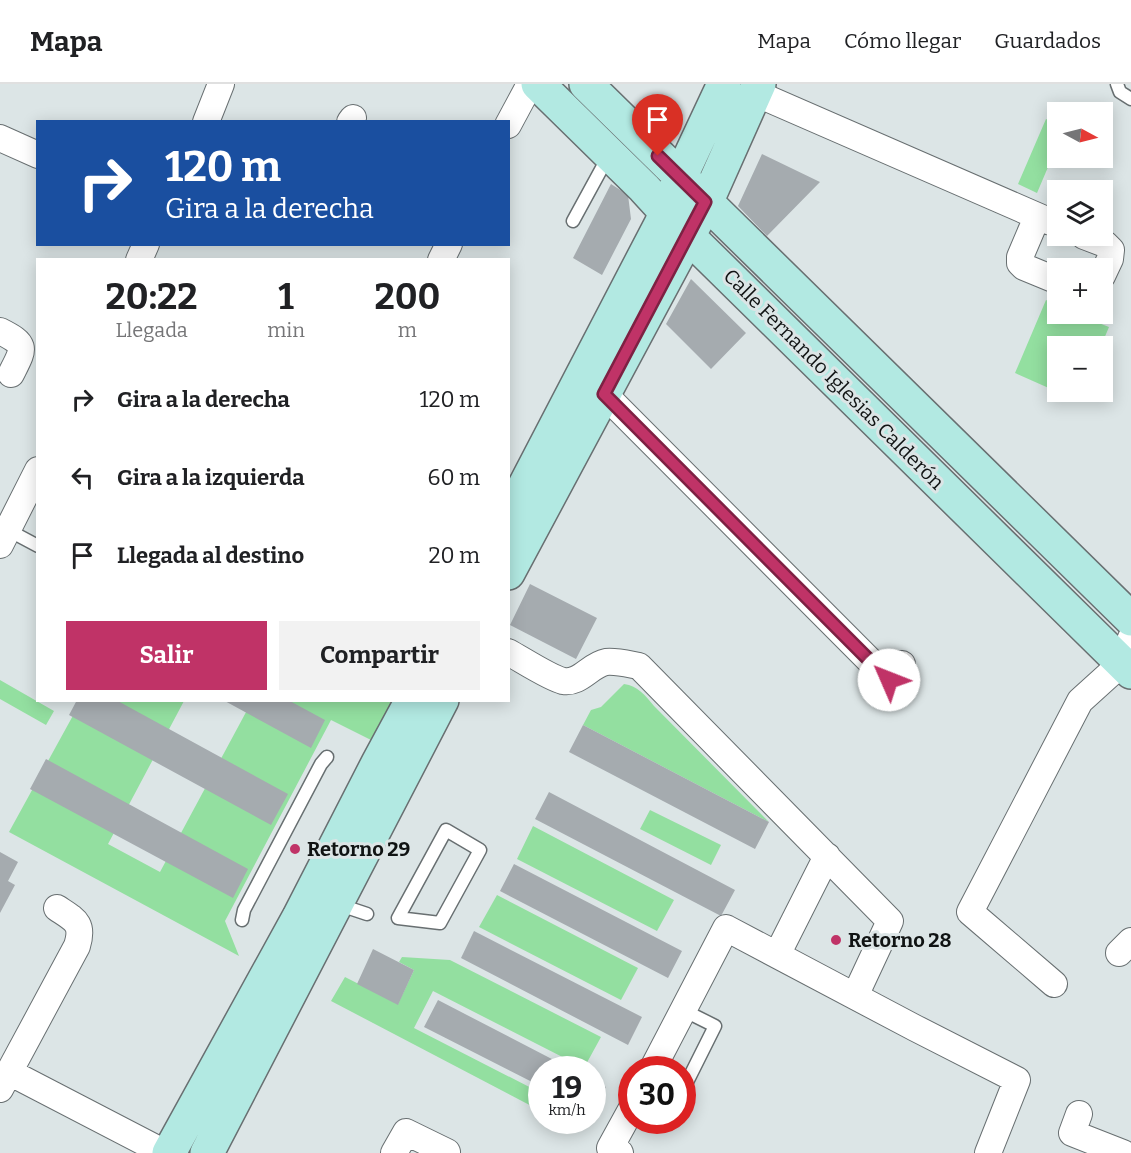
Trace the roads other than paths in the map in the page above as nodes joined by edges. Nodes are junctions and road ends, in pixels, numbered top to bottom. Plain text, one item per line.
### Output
1 (221, 84) edge
2 (530, 84) edge
3 (538, 84) edge
4 (586, 84) edge
5 (724, 84) edge
6 (1117, 84) edge
7 (757, 89) edge
8 (1131, 99) edge
9 (207, 120) edge
10 (510, 121) edge
11 (0, 138) edge
12 (36, 154) edge
13 (610, 154) junction
14 (680, 178) junction
15 (705, 202) junction
16 (666, 211) junction
17 (573, 220) dead end
18 (1047, 221) edge
19 (688, 236) junction
20 (1047, 276) edge
21 (0, 331) edge
22 (11, 374) dead end
23 (604, 394) junction
24 (36, 474) edge
25 (518, 518) edge
26 (3, 534) edge
27 (36, 545) edge
28 (510, 562) edge
29 (1131, 619) edge
30 (510, 653) edge
31 (1128, 658) edge
32 (902, 664) dead end
33 (411, 702) edge
34 (441, 702) edge
35 (327, 757) dead end
36 (826, 856) junction
37 (333, 901) junction
38 (57, 908) dead end
39 (398, 918) joint
40 (242, 920) dead end
41 (777, 955) junction
42 (1054, 984) dead end
43 (855, 996) junction
44 (683, 1010) junction
45 (244, 1049) junction
46 (662, 1056) edge
47 (696, 1064) edge
48 (4, 1080) edge
49 (1079, 1114) dead end
50 (618, 1133) edge
51 (447, 1152) edge
52 (167, 1153) edge
53 (207, 1153) edge
54 (394, 1153) edge
55 (620, 1153) edge
56 (988, 1153) edge
57 (1123, 1153) edge

1 - 9 street
2 - 10 street
3 - 13 street, Calle Fernando Iglesias Calderón
4 - 14 street, Calle Fernando Iglesias Calderón
5 - 14 street
6 - 8 lane
7 - 15 street
7 - 18 street
11 - 12 street
13 - 16 street, Calle Fernando Iglesias Calderón
13 - 17 lane
14 - 15 street, Calle Fernando Iglesias Calderón
14 - 16 street
15 - 19 street
15 - 29 street, Calle Fernando Iglesias Calderón
16 - 19 street, Calle Fernando Iglesias Calderón
16 - 25 street
18 - 20 street
19 - 23 street
19 - 31 street, Calle Fernando Iglesias Calderón
21 - 22 street
23 - 25 street
23 - 32 street
24 - 26 street
25 - 28 street
26 - 27 lane
30 - 36 street
31 - 42 street
33 - 37 street
34 - 37 street
35 - 40 lane
36 - 41 street
36 - 43 street
37 - 45 street
38 - 48 street
39 - 39 lane
41 - 43 street
41 - 44 street
43 - 56 street
44 - 46 street
44 - 47 lane
45 - 52 street
45 - 53 street
48 - 52 street
49 - 57 street
50 - 55 street
51 - 54 street

